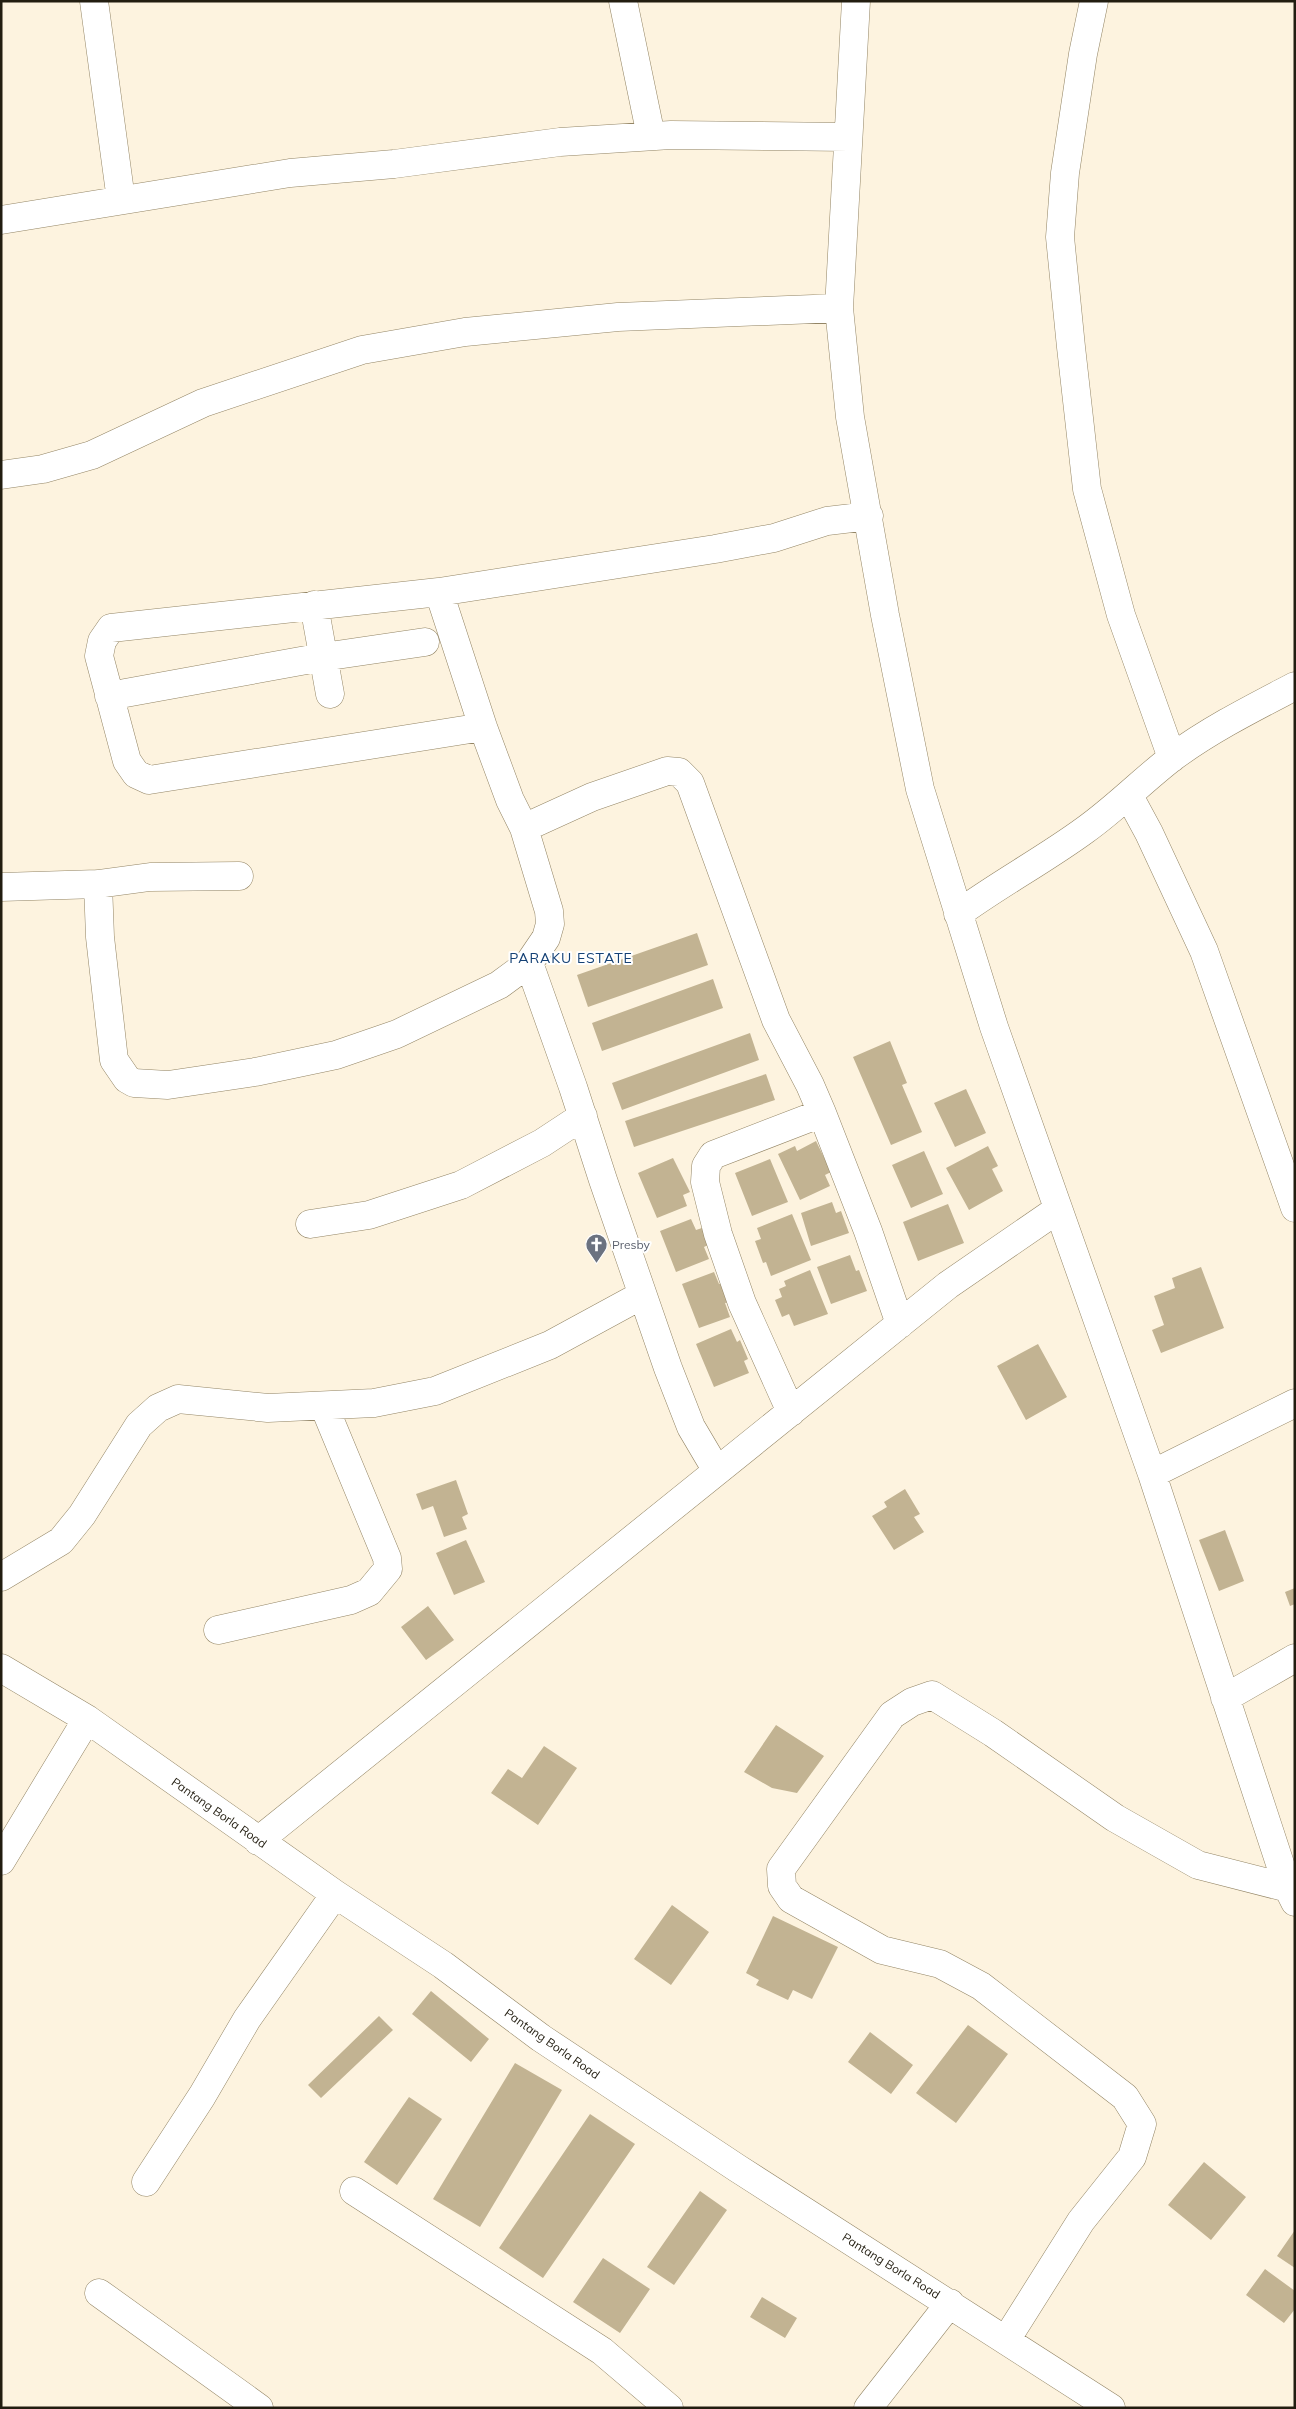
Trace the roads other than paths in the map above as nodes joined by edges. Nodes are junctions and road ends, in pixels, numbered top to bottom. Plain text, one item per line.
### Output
1 (94, 1) edge
2 (624, 1) edge
3 (856, 1) edge
4 (1094, 1) edge
5 (651, 136) junction
6 (848, 136) junction
7 (121, 200) junction
8 (1, 220) edge
9 (839, 308) junction
10 (1, 475) edge
11 (869, 516) junction
12 (439, 592) junction
13 (314, 605) junction
14 (424, 642) dead end
15 (324, 657) junction
16 (1295, 686) edge
17 (330, 694) dead end
18 (109, 696) junction
19 (483, 727) junction
20 (1172, 758) junction
21 (1129, 796) junction
22 (524, 828) junction
23 (239, 876) dead end
24 (98, 884) junction
25 (1, 887) edge
26 (958, 914) junction
27 (528, 963) junction
28 (822, 1113) junction
29 (583, 1116) junction
30 (1295, 1208) edge
31 (1057, 1210) junction
32 (310, 1224) dead end
33 (642, 1295) junction
34 (900, 1324) junction
35 (1295, 1403) edge
36 (324, 1406) junction
37 (791, 1412) junction
38 (717, 1471) junction
39 (1152, 1474) junction
40 (1, 1577) edge
41 (218, 1630) dead end
42 (1295, 1658) edge
43 (1, 1668) edge
44 (1225, 1698) junction
45 (87, 1719) junction
46 (258, 1841) junction
47 (1, 1861) edge
48 (335, 1894) junction
49 (1291, 1895) edge
50 (146, 2182) dead end
51 (354, 2191) dead end
52 (99, 2293) dead end
53 (950, 2303) junction
54 (1006, 2340) junction
55 (259, 2408) edge
56 (670, 2408) edge
57 (868, 2408) edge
58 (1111, 2408) edge

1 - 7 street
2 - 5 street
3 - 6 street
4 - 20 street
5 - 6 street
5 - 7 street
6 - 9 street
7 - 8 street
9 - 10 street
9 - 11 street
11 - 12 street
11 - 26 street
12 - 13 street
12 - 19 street
13 - 15 street
13 - 18 street
14 - 15 street
15 - 17 street
15 - 18 street
16 - 20 street
18 - 19 street
19 - 22 street
20 - 21 street
21 - 26 street
21 - 30 street
22 - 27 street
22 - 28 street
23 - 24 street
24 - 25 street
24 - 27 street
26 - 31 street
27 - 29 street
28 - 34 street
28 - 37 street
29 - 32 street
29 - 33 street
31 - 34 street
31 - 39 street
33 - 36 street
33 - 38 street
34 - 37 street
35 - 39 street
36 - 40 street
36 - 41 street
37 - 38 street
38 - 46 street
39 - 44 street
42 - 44 street
43 - 45 street, Pantang Borla Road
44 - 49 street
45 - 46 street, Pantang Borla Road
45 - 47 street
46 - 48 street, Pantang Borla Road
48 - 50 street
48 - 53 street, Pantang Borla Road
49 - 54 street
51 - 56 street
52 - 55 street
53 - 54 street, Pantang Borla Road
53 - 57 street
54 - 58 street, Pantang Borla Road

